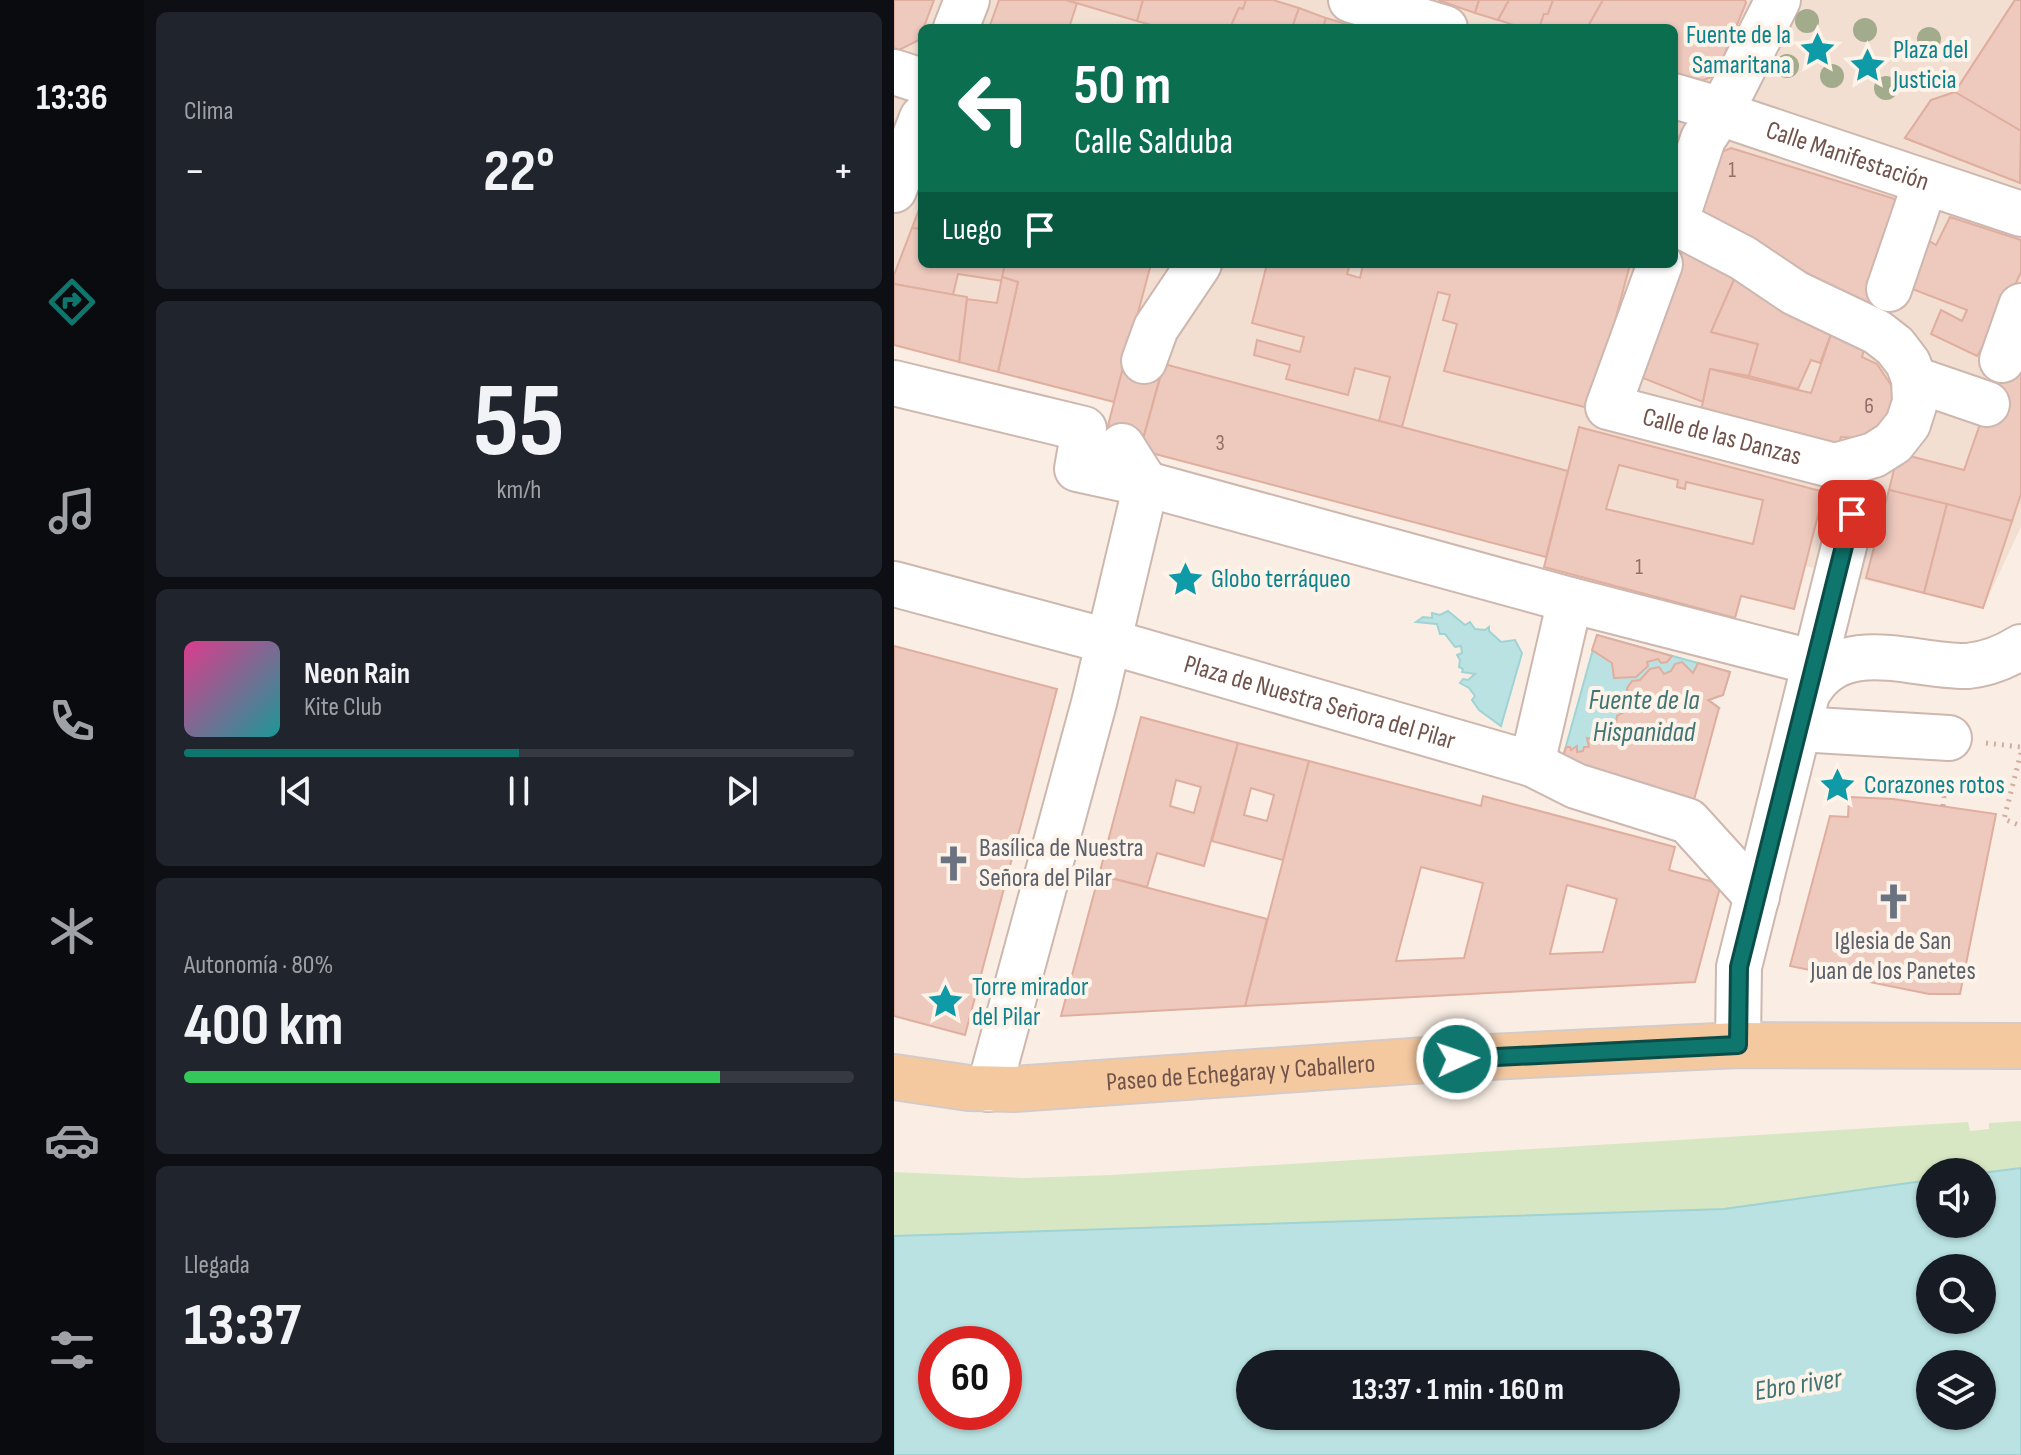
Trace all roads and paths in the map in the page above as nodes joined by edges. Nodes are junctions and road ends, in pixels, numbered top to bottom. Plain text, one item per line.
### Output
1 (967, 0) edge
2 (1351, 0) edge
3 (1778, 0) edge
4 (958, 24) edge
5 (1432, 24) edge
6 (894, 72) edge
7 (918, 80) edge
8 (1678, 97) edge
9 (1722, 110) junction
10 (918, 128) edge
11 (1925, 184) junction
12 (894, 190) edge
13 (1678, 211) edge
14 (2021, 214) edge
15 (1678, 225) edge
16 (1196, 268) edge
17 (1659, 268) edge
18 (2021, 306) edge
19 (1883, 310) junction
20 (2002, 360) dead end
21 (1144, 361) dead end
22 (1914, 379) junction
23 (894, 383) edge
24 (1987, 404) dead end
25 (1122, 446) dead end
26 (1146, 484) junction
27 (1852, 514) dead end
28 (894, 584) edge
29 (1570, 600) junction
30 (1107, 641) junction
31 (2021, 647) edge
32 (1813, 688) junction
33 (1949, 738) dead end
34 (2021, 753) edge
35 (1532, 764) junction
36 (2021, 826) edge
37 (1757, 897) junction
38 (1738, 1045) junction
39 (2021, 1046) edge
40 (894, 1077) edge
41 (989, 1089) junction

1 - 4 street
2 - 5 street
3 - 9 street
6 - 7 street
8 - 9 street, Calle Manifestación
9 - 11 street, Calle Manifestación
9 - 13 street
10 - 12 street
11 - 14 street, Calle Manifestación
11 - 19 street
15 - 19 street
16 - 21 street
17 - 22 street, Calle de las Danzas
18 - 20 street
19 - 22 street
22 - 24 street
23 - 26 street
25 - 26 street
26 - 29 street
26 - 30 street
27 - 32 street
28 - 30 street, Plaza de Nuestra Señora del Pilar
29 - 32 street
29 - 35 street
30 - 35 street, Plaza de Nuestra Señora del Pilar
30 - 41 street
31 - 32 street
32 - 33 street
32 - 37 street
34 - 36 path
35 - 37 street, Plaza de Nuestra Señora del Pilar
37 - 38 street
38 - 39 main road, Paseo de Echegaray y Caballero
38 - 41 main road, Paseo de Echegaray y Caballero
40 - 41 main road, Paseo de Echegaray y Caballero

